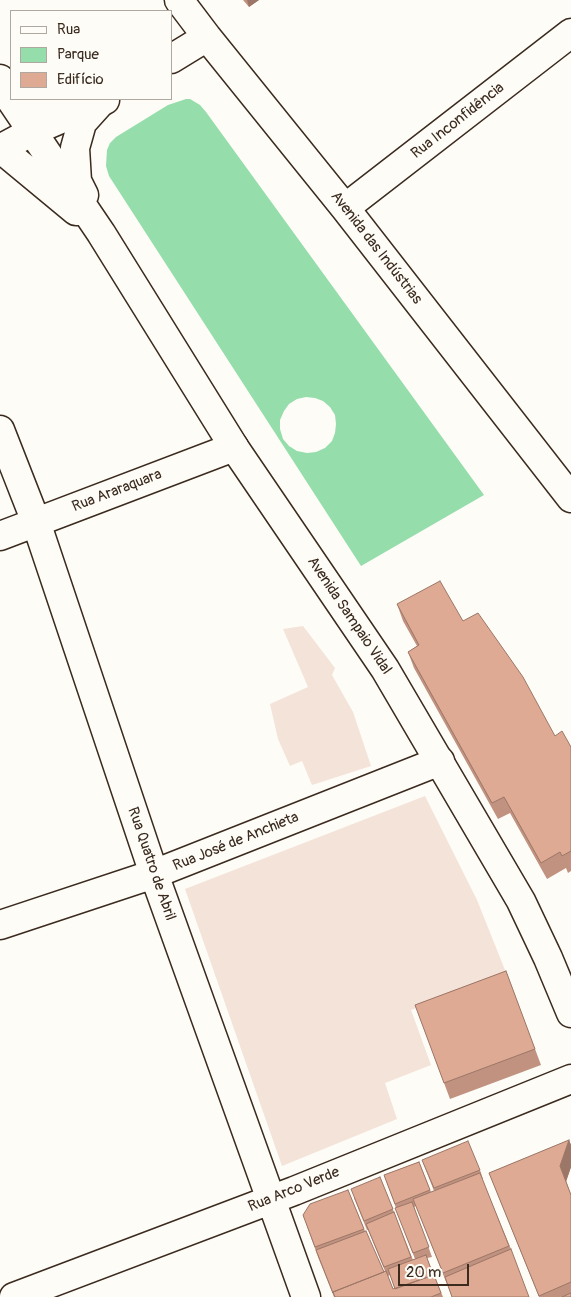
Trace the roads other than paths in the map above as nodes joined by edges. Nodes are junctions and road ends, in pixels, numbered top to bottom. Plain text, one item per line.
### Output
1 (179, 0) edge
2 (571, 34) edge
3 (207, 37) junction
4 (172, 58) edge
5 (10, 91) edge
6 (15, 100) edge
7 (28, 100) edge
8 (101, 100) edge
9 (33, 131) junction
10 (0, 149) edge
11 (345, 208) junction
12 (101, 233) junction
13 (0, 430) edge
14 (234, 447) junction
15 (571, 498) edge
16 (36, 522) junction
17 (0, 536) edge
18 (440, 761) junction
19 (154, 874) junction
20 (0, 925) edge
21 (560, 963) edge
22 (571, 1014) edge
23 (571, 1079) edge
24 (270, 1200) junction
25 (14, 1297) edge
26 (306, 1297) edge

1 - 3 street, Avenida das Indústrias
2 - 11 street, Rua Inconfidência
3 - 4 street
3 - 11 street, Avenida das Indústrias
5 - 10 street
6 - 9 street, Avenida Sampaio Vidal
7 - 8 street
8 - 9 street
8 - 12 street
9 - 10 street
9 - 12 street, Avenida Sampaio Vidal
10 - 12 street, Avenida Sampaio Vidal
11 - 15 street, Avenida das Indústrias
12 - 14 street, Avenida Sampaio Vidal
13 - 16 street, Rua Quatro de Abril
14 - 16 street, Rua Araraquara
14 - 18 street, Avenida Sampaio Vidal
16 - 17 street, Rua Araraquara
16 - 19 street, Rua Quatro de Abril
18 - 19 street, Rua José de Anchieta
18 - 21 street, Avenida Sampaio Vidal
19 - 20 street, Rua José de Anchieta
19 - 24 street, Rua Quatro de Abril
21 - 22 street, Avenida Sampaio Vidal
23 - 24 street, Rua Arco Verde
24 - 25 street, Rua Arco Verde
24 - 26 street, Rua Quatro de Abril

